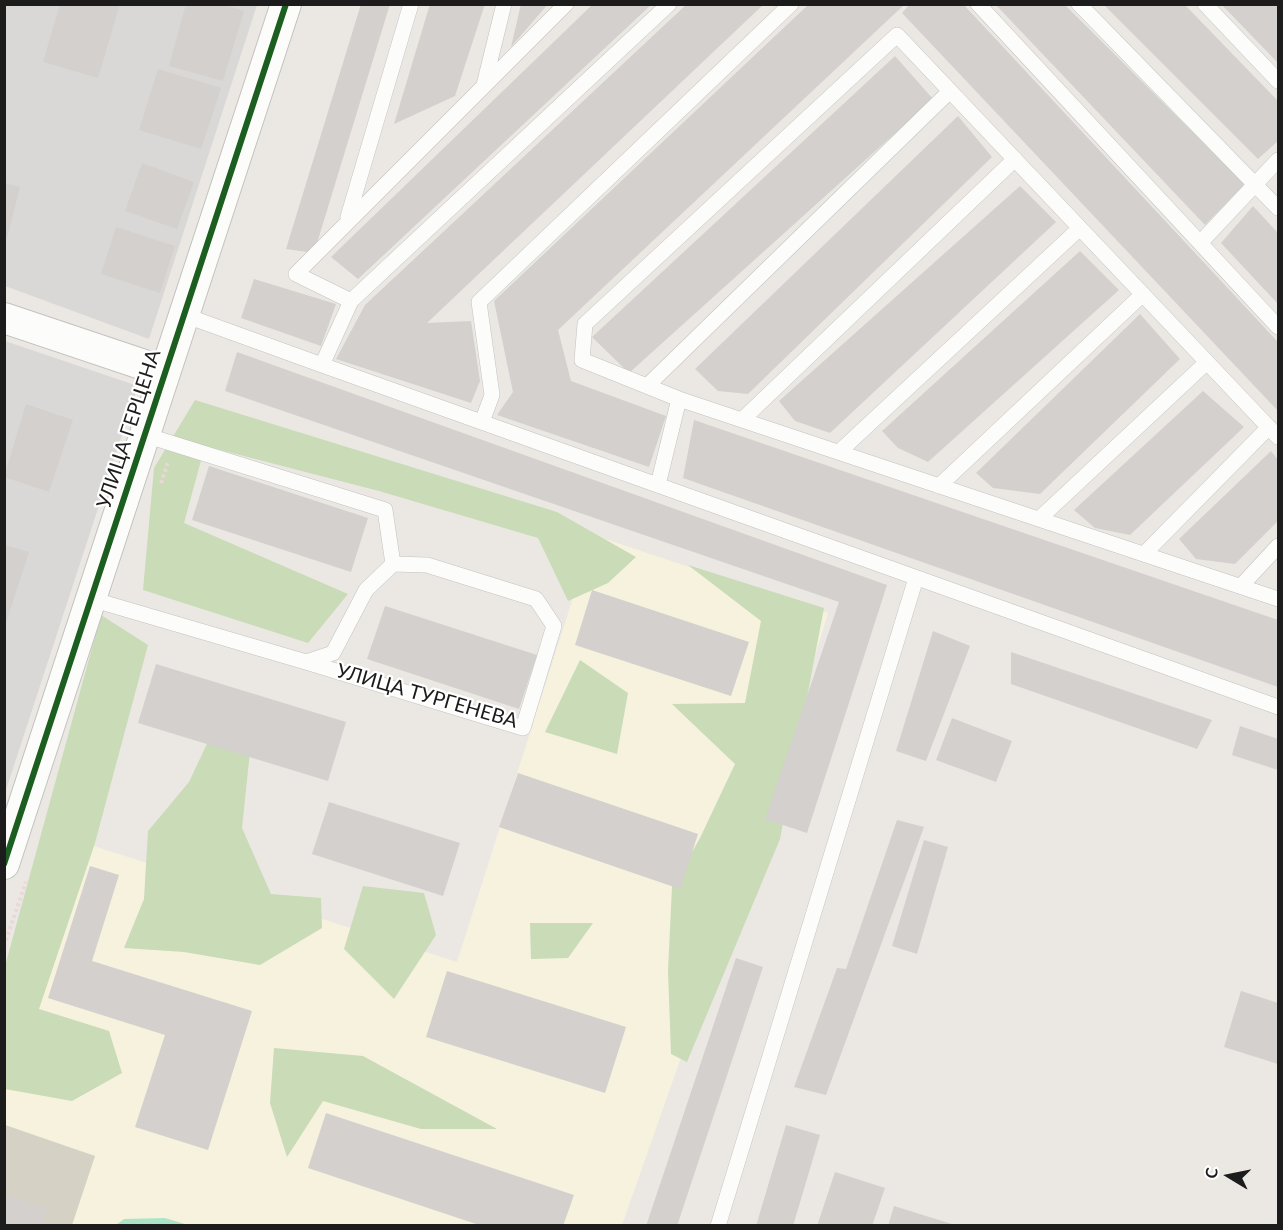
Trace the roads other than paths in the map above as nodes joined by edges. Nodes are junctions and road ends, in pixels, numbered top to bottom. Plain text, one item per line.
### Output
1 (286, 4) edge
2 (411, 4) edge
3 (504, 4) edge
4 (566, 4) edge
5 (669, 4) edge
6 (792, 4) edge
7 (978, 4) edge
8 (1079, 4) edge
9 (1204, 4) edge
10 (1278, 81) edge
11 (484, 85) junction
12 (950, 91) junction
13 (1015, 159) junction
14 (1278, 160) edge
15 (1255, 183) junction
16 (1278, 208) edge
17 (347, 221) junction
18 (1080, 228) junction
19 (1200, 243) junction
20 (1143, 294) junction
21 (351, 301) junction
22 (184, 315) junction
23 (4, 318) edge
24 (1278, 327) edge
25 (1207, 362) junction
26 (322, 365) junction
27 (165, 372) junction
28 (647, 386) junction
29 (679, 399) junction
30 (742, 420) junction
31 (482, 422) junction
32 (1274, 432) edge
33 (145, 435) junction
34 (839, 452) junction
35 (658, 485) junction
36 (939, 486) junction
37 (1039, 519) junction
38 (1278, 546) edge
39 (1144, 554) junction
40 (393, 564) junction
41 (916, 578) junction
42 (1241, 586) junction
43 (91, 599) junction
44 (1278, 599) edge
45 (306, 662) junction
46 (1278, 707) edge
47 (4, 864) edge
48 (718, 1226) edge

1 - 22 street, УЛИЦА ГЕРЦЕНА
2 - 17 lane
3 - 11 lane
4 - 11 lane
5 - 21 lane
6 - 31 lane
7 - 19 lane
8 - 15 lane
9 - 10 lane
11 - 17 lane
12 - 13 lane
12 - 28 lane
12 - 28 lane
13 - 18 lane
13 - 30 lane
14 - 15 lane
15 - 16 lane
15 - 19 lane
17 - 21 lane
18 - 20 lane
18 - 34 lane
19 - 24 lane
20 - 25 lane
20 - 36 lane
21 - 26 lane
22 - 26 lane
22 - 27 street, УЛИЦА ГЕРЦЕНА
23 - 27 street
25 - 32 lane
25 - 37 lane
26 - 31 lane
27 - 33 street, УЛИЦА ГЕРЦЕНА
28 - 29 lane
29 - 30 lane
29 - 35 lane
30 - 34 lane
31 - 35 lane
32 - 39 lane
33 - 40 lane
33 - 43 street, УЛИЦА ГЕРЦЕНА
34 - 36 lane
35 - 41 lane
36 - 37 lane
37 - 39 lane
38 - 42 lane
39 - 42 lane
40 - 45 lane, УЛИЦА ТУРГЕНЕВА
40 - 45 lane, УЛИЦА ТУРГЕНЕВА
41 - 46 lane
41 - 48 lane
42 - 44 lane
43 - 45 lane, УЛИЦА ТУРГЕНЕВА
43 - 47 street, УЛИЦА ГЕРЦЕНА

